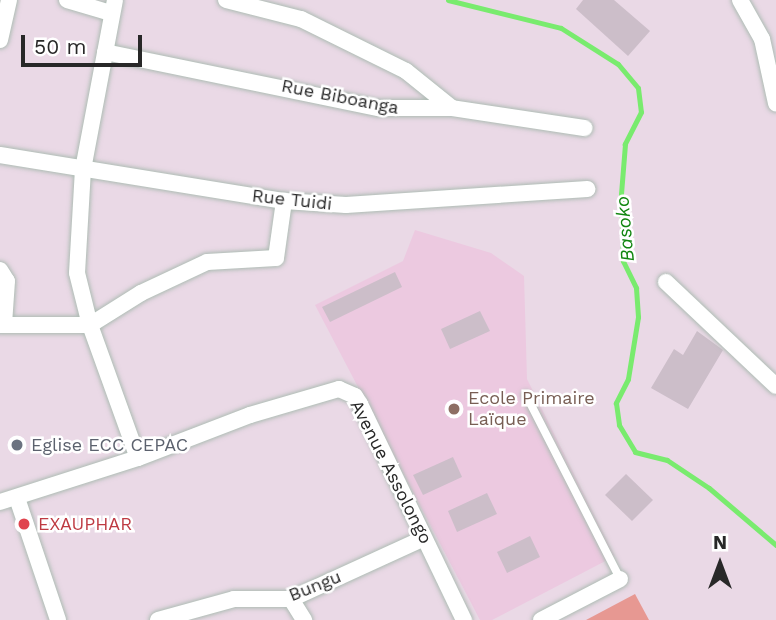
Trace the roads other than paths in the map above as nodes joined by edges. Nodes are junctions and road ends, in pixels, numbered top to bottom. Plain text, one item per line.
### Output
1 (9, 0) edge
2 (66, 0) edge
3 (226, 0) edge
4 (740, 0) edge
5 (113, 7) edge
6 (0, 40) edge
7 (105, 52) junction
8 (776, 103) edge
9 (452, 108) junction
10 (585, 128) dead end
11 (0, 155) edge
12 (83, 169) junction
13 (587, 189) dead end
14 (284, 201) junction
15 (0, 270) edge
16 (666, 282) dead end
17 (2, 324) edge
18 (90, 325) junction
19 (776, 386) edge
20 (526, 395) dead end
21 (138, 458) junction
22 (17, 498) junction
23 (0, 502) edge
24 (424, 538) junction
25 (620, 579) joint
26 (291, 599) junction
27 (58, 620) edge
28 (158, 620) edge
29 (304, 620) edge
30 (464, 620) edge
31 (541, 620) edge

1 - 6 street
2 - 5 street
3 - 9 street, Rue Biboanga
4 - 8 street
5 - 7 street
7 - 9 street, Rue Biboanga
7 - 12 street
9 - 10 street
11 - 12 street, Rue Tuidi
12 - 14 street, Rue Tuidi
12 - 18 street
13 - 14 street, Rue Tuidi
14 - 18 street
15 - 17 street
16 - 19 street
17 - 18 street
18 - 21 street
20 - 25 lane
21 - 22 street, Avenue Assolongo
21 - 24 street, Avenue Assolongo
22 - 23 street, Avenue Assolongo
22 - 27 street
24 - 26 street, Bungu
24 - 30 street, Avenue Assolongo
25 - 31 street
26 - 28 street, Bungu
26 - 29 street

